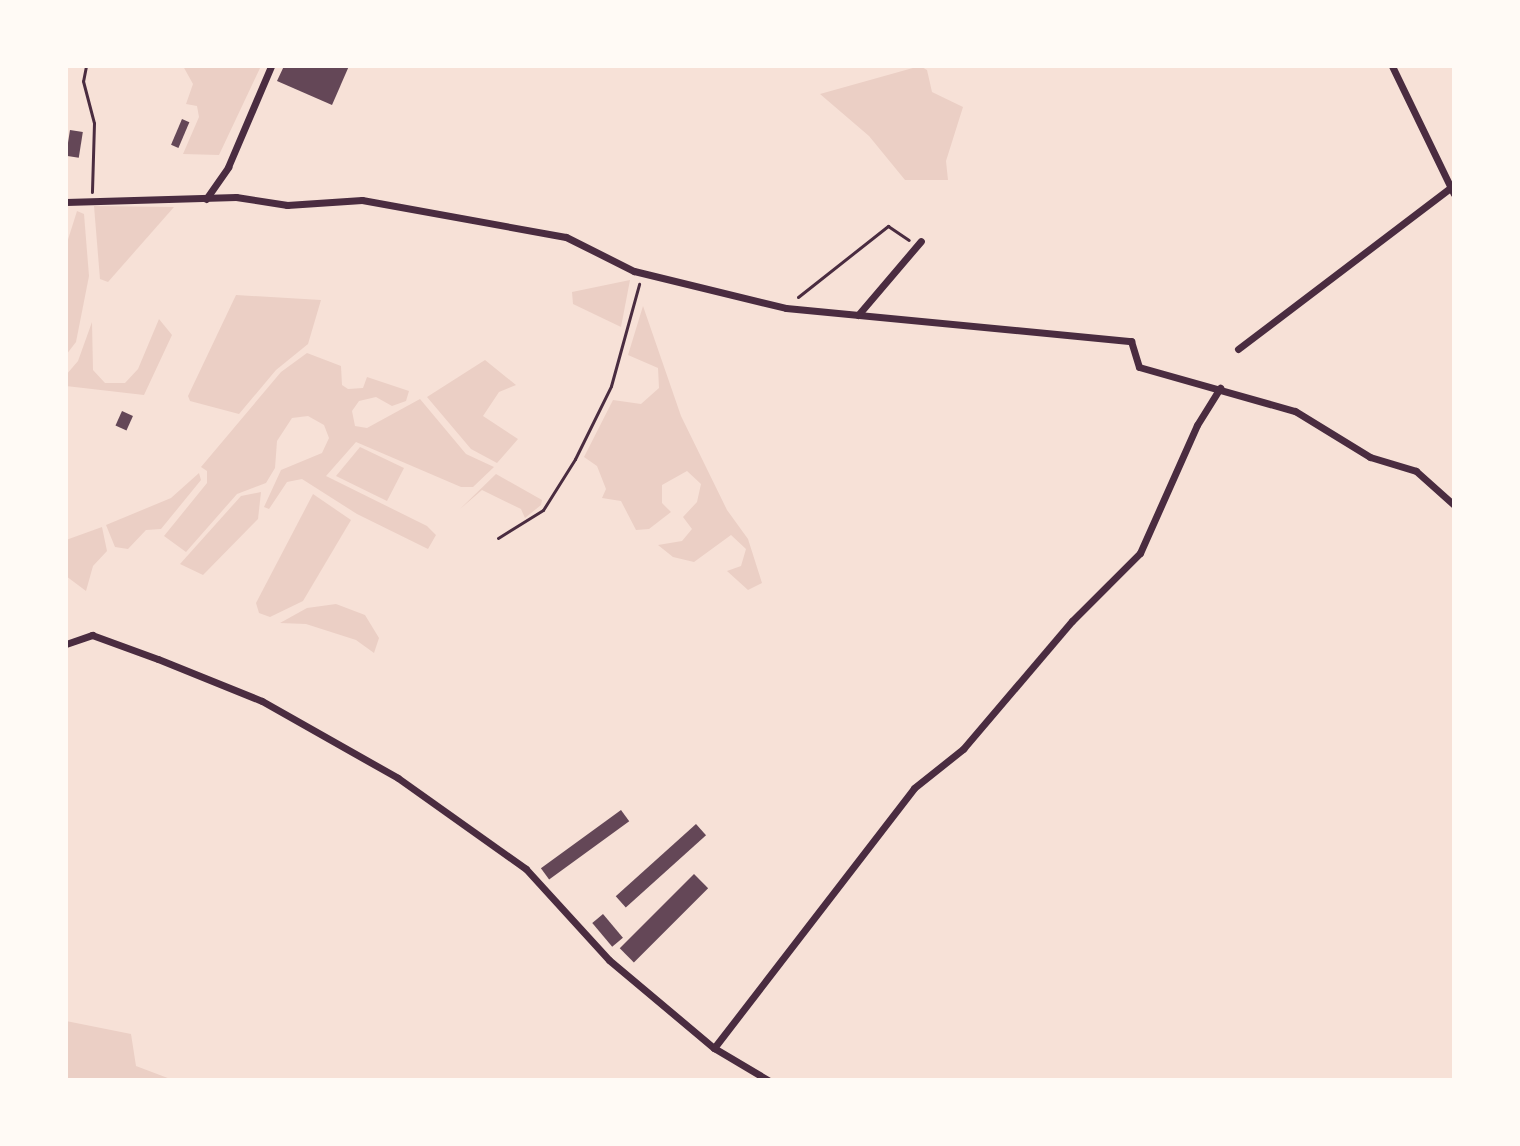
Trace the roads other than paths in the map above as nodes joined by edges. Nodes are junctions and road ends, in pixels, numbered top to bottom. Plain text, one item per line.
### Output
1 (271, 66) edge
2 (1392, 66) edge
3 (1453, 189) edge
4 (206, 199) junction
5 (66, 202) edge
6 (919, 244) road end
7 (858, 315) junction
8 (1238, 349) dead end
9 (1220, 388) junction
10 (1454, 505) edge
11 (66, 644) edge
12 (714, 1048) junction
13 (768, 1080) edge

1 - 4 street
2 - 3 street
3 - 8 street
4 - 5 street
4 - 7 street
6 - 7 street
7 - 9 street
9 - 10 street
9 - 12 street
11 - 12 street
12 - 13 street

